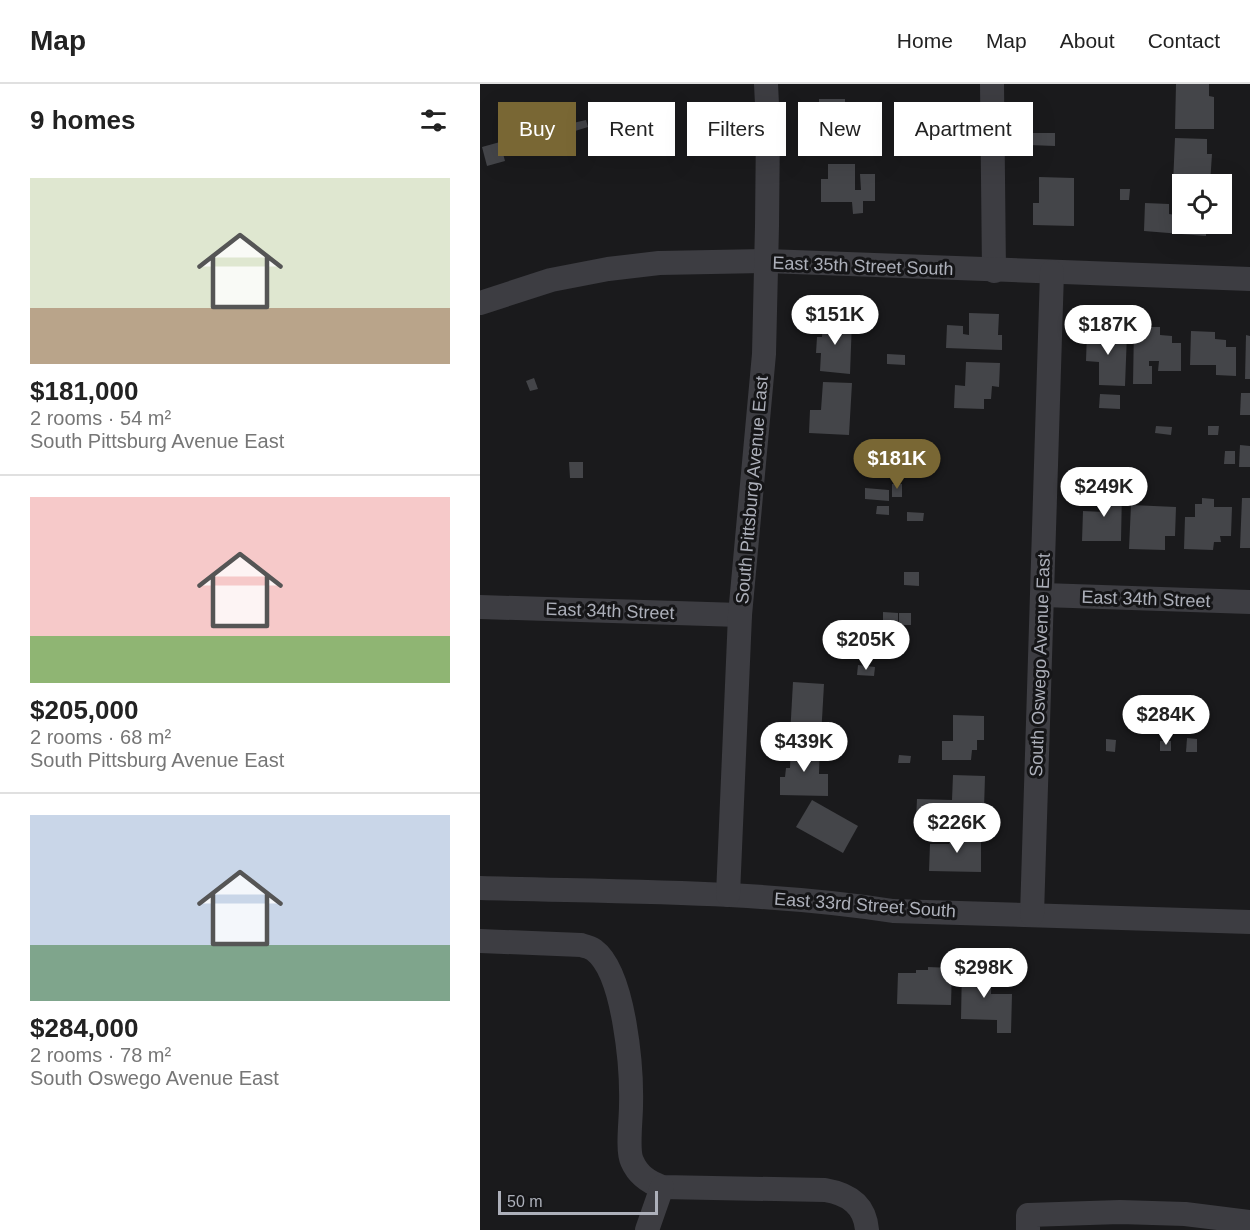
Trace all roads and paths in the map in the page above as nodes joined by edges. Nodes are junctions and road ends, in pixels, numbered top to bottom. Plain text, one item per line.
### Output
1 (765, 84) edge
2 (992, 84) edge
3 (767, 261) junction
4 (994, 271) junction
5 (1052, 273) junction
6 (1250, 279) edge
7 (480, 303) edge
8 (1043, 595) junction
9 (1250, 602) edge
10 (480, 607) edge
11 (740, 615) junction
12 (480, 888) edge
13 (728, 895) junction
14 (1032, 915) junction
15 (1250, 922) edge
16 (480, 940) edge
17 (662, 1187) junction
18 (1028, 1222) edge
19 (1250, 1222) edge
20 (647, 1230) edge
21 (867, 1230) edge

1 - 3 street, South Pittsburg Avenue East
2 - 4 street
3 - 4 street, East 35th Street South
3 - 7 street, East 35th Street South
3 - 11 street, South Pittsburg Avenue East
4 - 5 street, East 35th Street South
5 - 6 street, East 35th Street South
5 - 8 street, South Oswego Avenue East
8 - 9 street, East 34th Street
8 - 14 street, South Oswego Avenue East
10 - 11 street, East 34th Street
11 - 13 street, South Pittsburg Avenue East
12 - 13 street, East 33rd Street South
13 - 14 street, East 33rd Street South
14 - 15 street, East 33rd Street South
16 - 17 street
17 - 20 street
17 - 21 street
18 - 19 street

